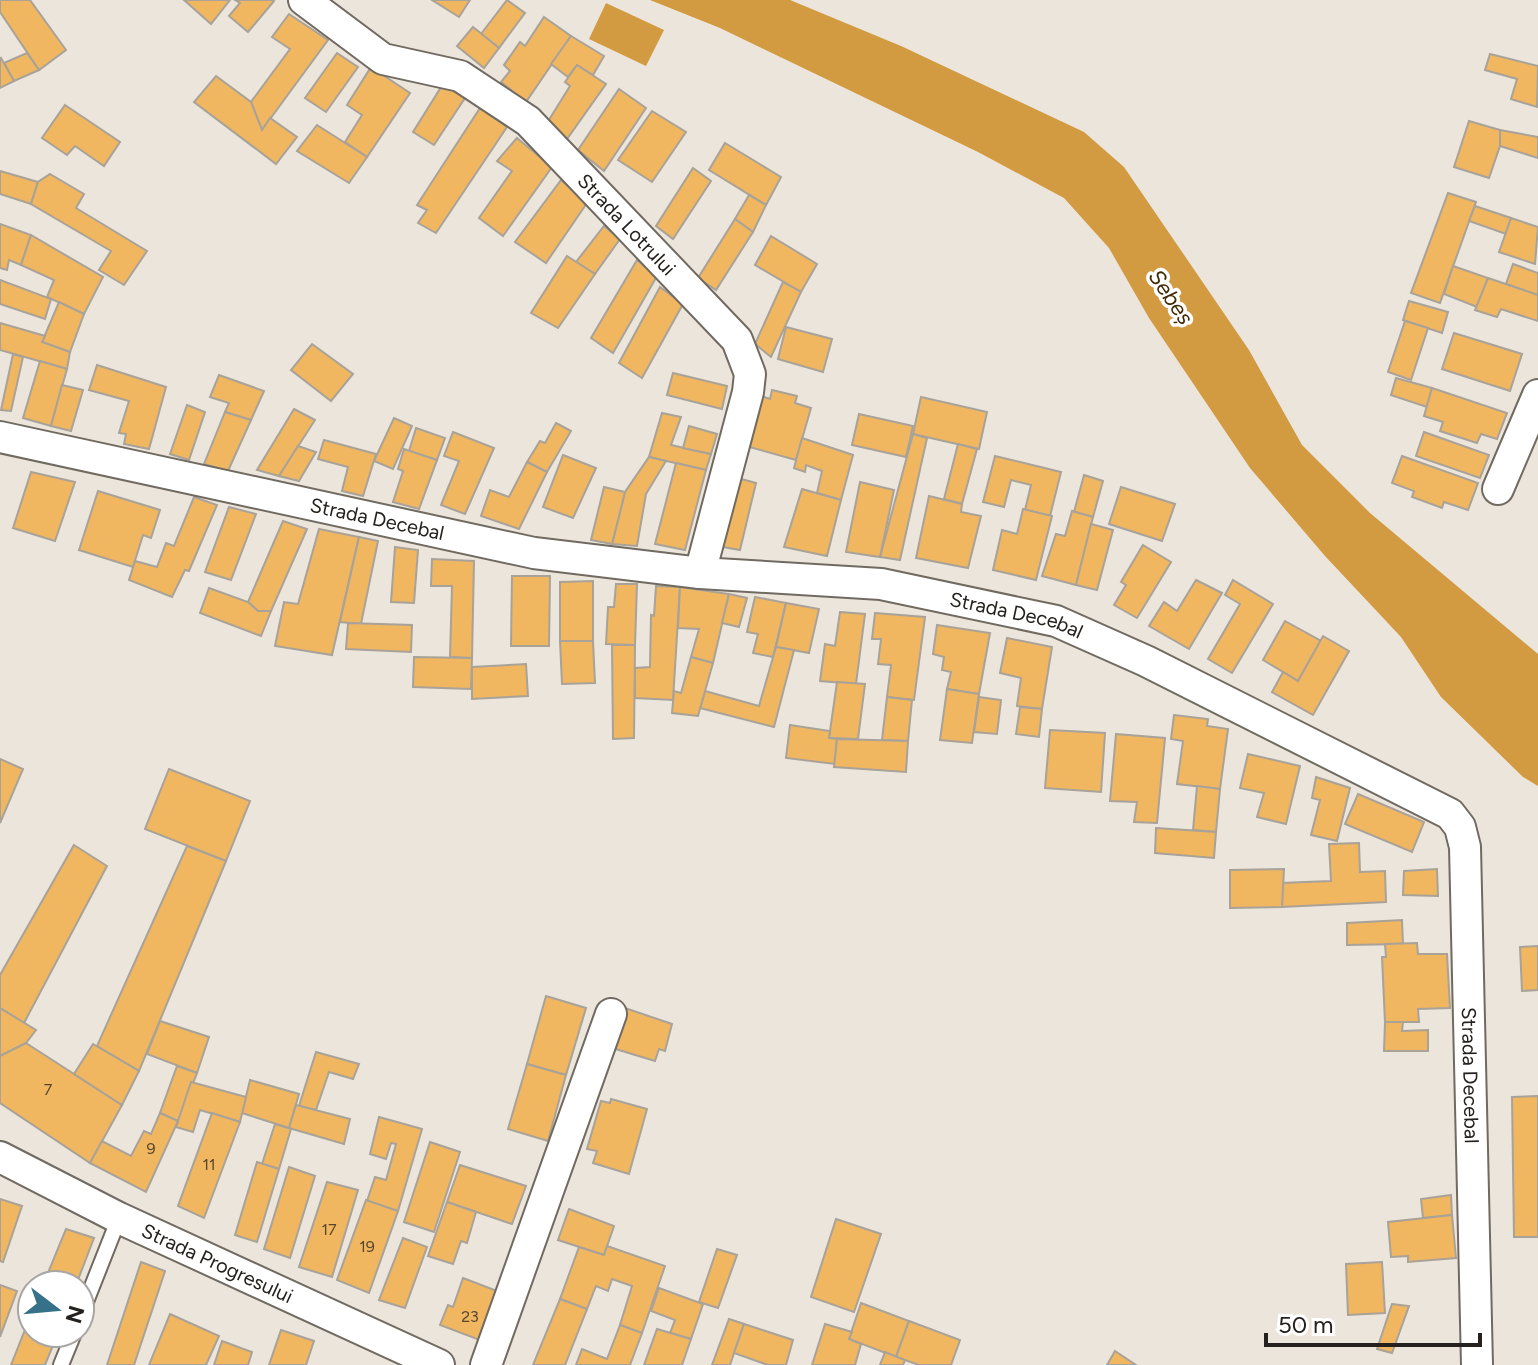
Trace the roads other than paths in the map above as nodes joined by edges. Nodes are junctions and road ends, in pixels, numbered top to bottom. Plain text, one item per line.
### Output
1 (304, 0) edge
2 (1538, 395) edge
3 (0, 437) edge
4 (1498, 489) dead end
5 (700, 573) junction
6 (611, 1014) dead end
7 (0, 1157) edge
8 (119, 1218) junction
9 (96, 1276) edge
10 (439, 1365) edge
11 (486, 1365) edge
12 (1477, 1365) edge

1 - 5 street, Strada Lotrului
2 - 4 street
3 - 5 street, Strada Decebal
5 - 12 street, Strada Decebal
6 - 11 street
7 - 8 street, Strada Progresului
8 - 9 lane
8 - 10 street, Strada Progresului

